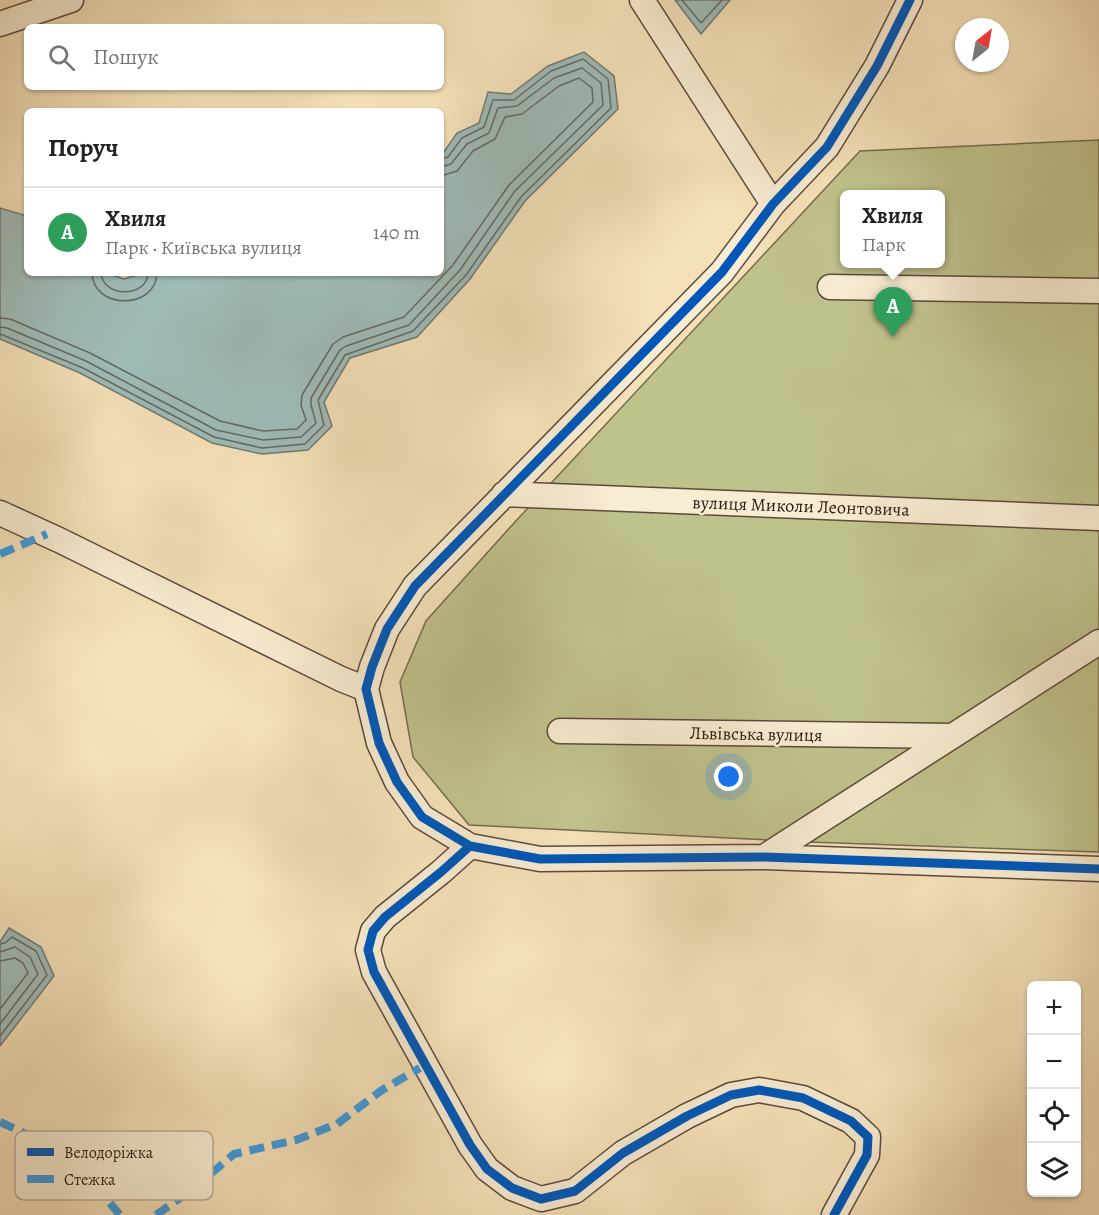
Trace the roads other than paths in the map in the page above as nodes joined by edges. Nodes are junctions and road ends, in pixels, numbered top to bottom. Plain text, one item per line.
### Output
1 (71, 0) edge
2 (642, 0) edge
3 (910, 0) edge
4 (0, 24) edge
5 (773, 204) junction
6 (830, 287) dead end
7 (1099, 291) edge
8 (504, 494) junction
9 (0, 513) edge
10 (1099, 518) edge
11 (1099, 642) edge
12 (366, 689) junction
13 (560, 731) dead end
14 (952, 736) junction
15 (470, 846) junction
16 (764, 856) junction
17 (1099, 869) edge
18 (834, 1215) edge

1 - 4 street
2 - 5 street
3 - 5 street
5 - 8 street
6 - 7 street
8 - 10 street, вулиця Миколи Леонтовича
8 - 12 street
9 - 12 street
11 - 14 street
12 - 15 street
13 - 14 street, Львівська вулиця
14 - 16 street
15 - 16 street
15 - 18 street
16 - 17 street

